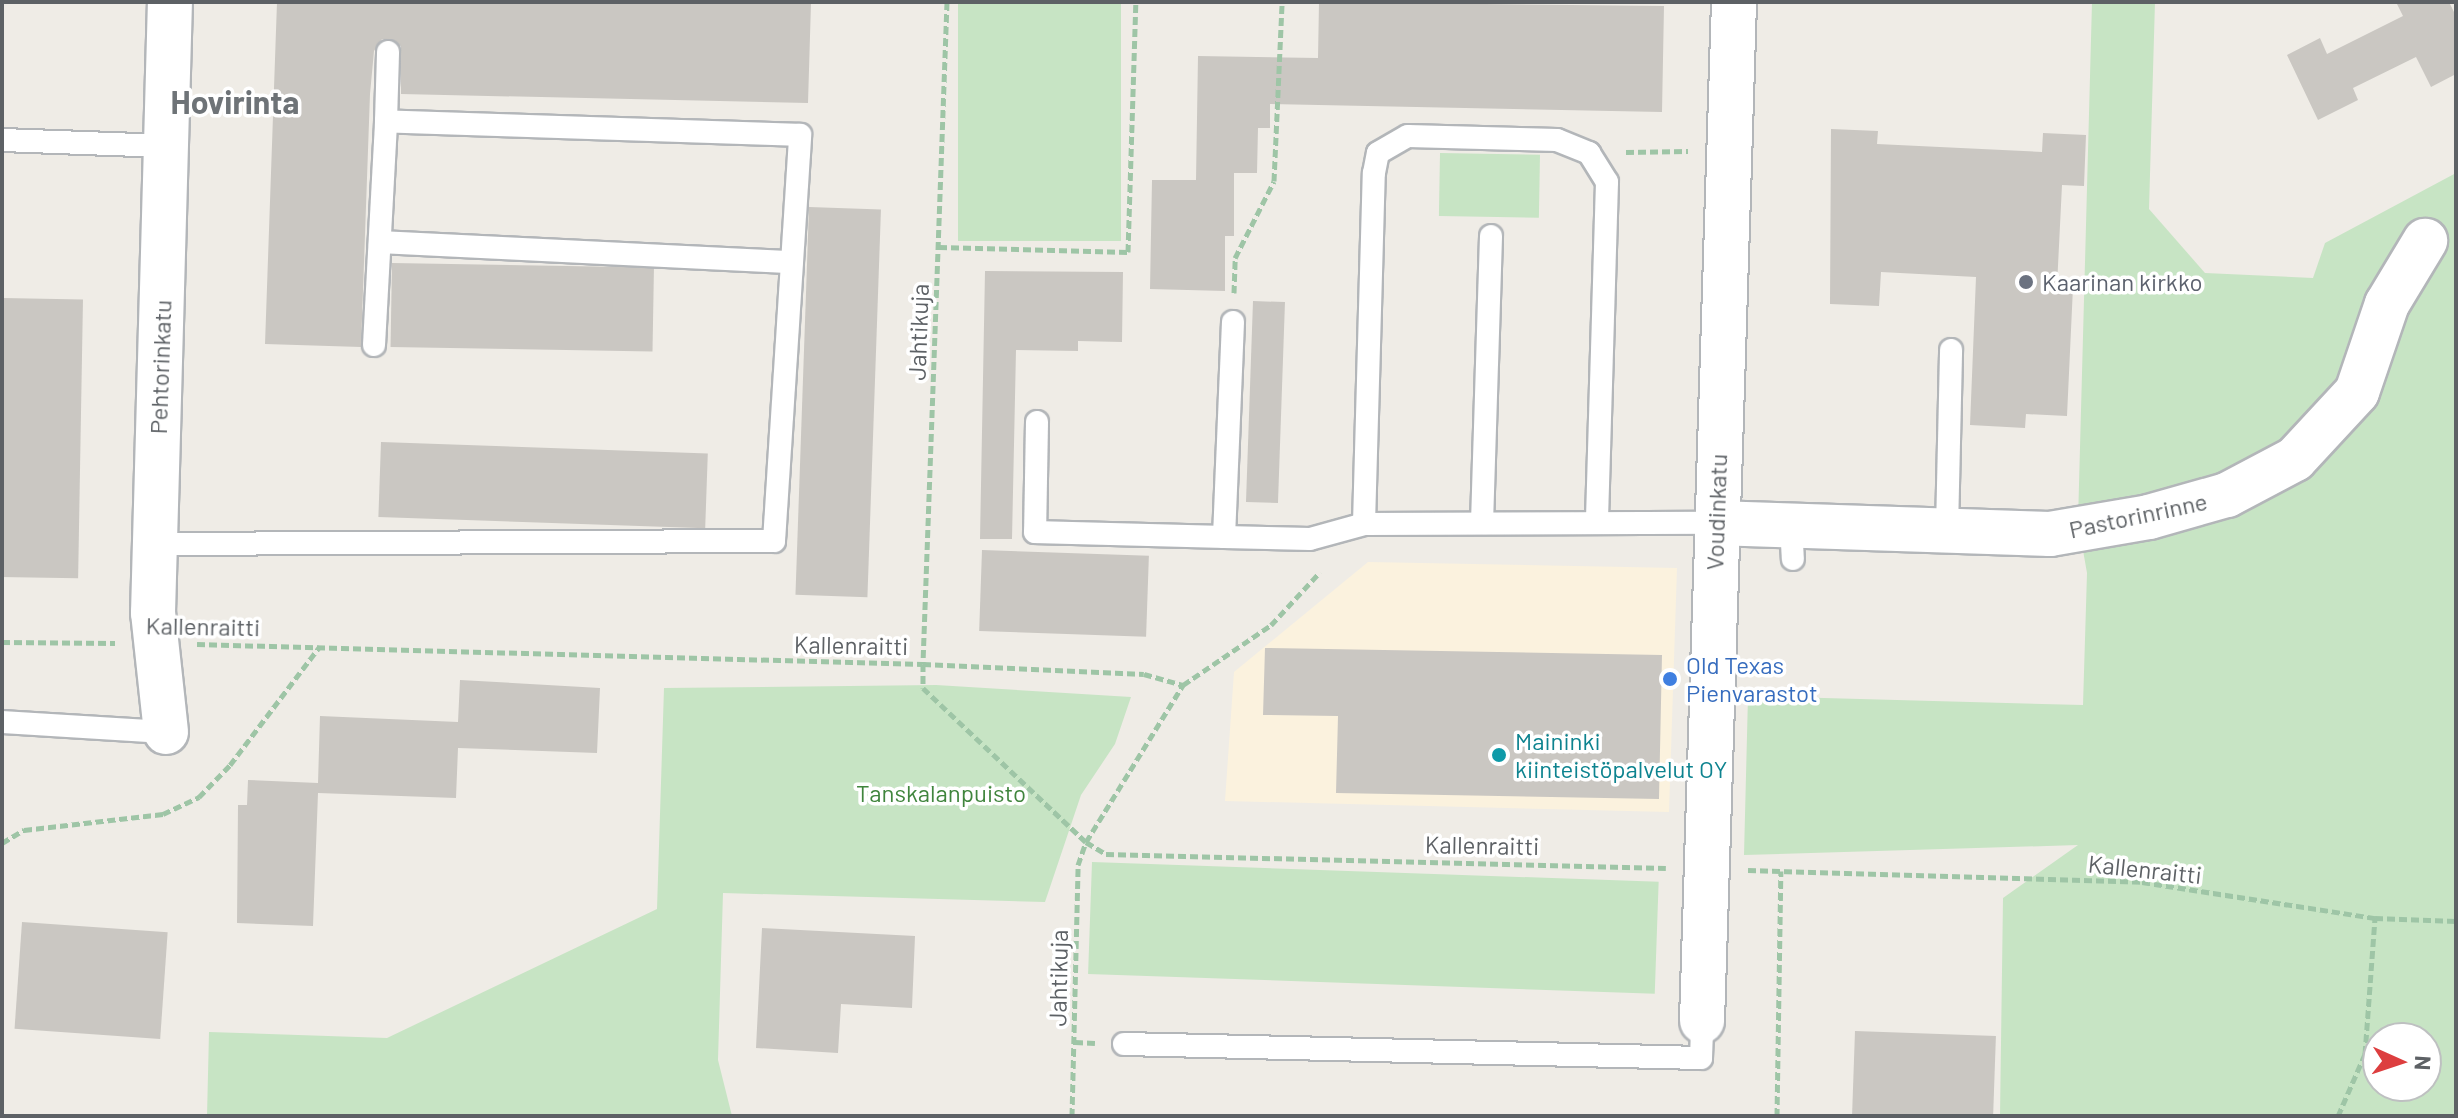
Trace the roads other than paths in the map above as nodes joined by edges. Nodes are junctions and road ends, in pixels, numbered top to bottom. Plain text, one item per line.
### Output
1 (170, 2) edge
2 (1734, 2) edge
3 (388, 52) dead end
4 (386, 121) junction
5 (2, 140) edge
6 (166, 146) junction
7 (1491, 236) dead end
8 (2425, 241) dead end
9 (380, 242) junction
10 (792, 262) junction
11 (1233, 322) road end
12 (374, 345) dead end
13 (1951, 350) dead end
14 (1037, 422) dead end
15 (1482, 523) junction
16 (1597, 523) junction
17 (1715, 523) junction
18 (1364, 524) junction
19 (1947, 530) junction
20 (1224, 537) junction
21 (155, 544) junction
22 (2, 722) edge
23 (166, 732) joint
24 (1702, 1021) joint
25 (1124, 1044) dead end

1 - 6 street, Pehtorinkatu
2 - 17 street, Voudinkatu
3 - 4 lane
4 - 9 lane
4 - 10 lane
5 - 6 lane
6 - 21 street, Pehtorinkatu
7 - 15 lane
8 - 19 street, Pastorinrinne
9 - 10 lane
9 - 12 lane
10 - 21 lane
11 - 20 lane
13 - 19 lane
14 - 20 lane
15 - 16 lane
15 - 18 lane
16 - 17 lane
16 - 18 lane
17 - 19 street, Pastorinrinne
17 - 24 street, Voudinkatu
18 - 20 lane
21 - 23 street, Pehtorinkatu
22 - 23 lane
24 - 25 lane

